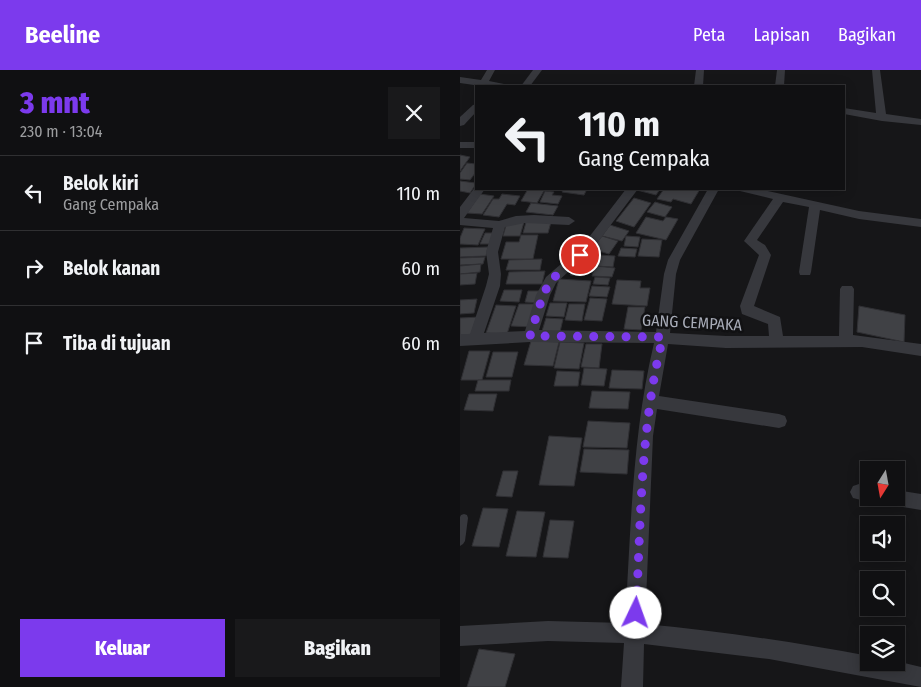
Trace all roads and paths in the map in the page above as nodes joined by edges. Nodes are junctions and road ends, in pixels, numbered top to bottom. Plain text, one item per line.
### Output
1 (491, 70) edge
2 (538, 70) edge
3 (700, 70) edge
4 (781, 70) edge
5 (876, 70) edge
6 (460, 80) edge
7 (483, 84) junction
8 (491, 85) edge
9 (526, 85) edge
10 (699, 85) edge
11 (780, 85) edge
12 (475, 109) edge
13 (845, 111) edge
14 (882, 118) junction
15 (921, 122) edge
16 (460, 123) edge
17 (475, 144) edge
18 (460, 146) edge
19 (478, 190) edge
20 (631, 190) edge
21 (712, 190) edge
22 (748, 190) edge
23 (780, 198) junction
24 (815, 206) junction
25 (460, 215) edge
26 (460, 221) edge
27 (569, 221) dead end
28 (921, 223) edge
29 (500, 225) junction
30 (805, 272) dead end
31 (847, 289) dead end
32 (530, 336) junction
33 (663, 337) junction
34 (475, 339) junction
35 (460, 340) edge
36 (846, 341) junction
37 (776, 342) junction
38 (921, 350) edge
39 (649, 400) junction
40 (779, 421) dead end
41 (905, 500) edge
42 (921, 502) edge
43 (464, 518) dead end
44 (460, 541) edge
45 (636, 633) junction
46 (460, 636) edge
47 (921, 677) edge
48 (632, 687) edge

1 - 7 street
2 - 9 street
3 - 10 street
4 - 11 street
5 - 14 street
6 - 7 street
7 - 8 street
12 - 16 street
13 - 14 street
14 - 15 street
17 - 18 street
19 - 25 street
20 - 32 street
21 - 33 street
22 - 23 street
23 - 24 street
23 - 37 street
24 - 28 street
24 - 30 street
26 - 29 street
27 - 29 street
29 - 34 street
31 - 36 street
32 - 33 street, GANG CEMPAKA
32 - 34 street, GANG CEMPAKA
33 - 37 street, GANG CEMPAKA
33 - 39 street
34 - 35 street, GANG CEMPAKA
36 - 37 street, GANG CEMPAKA
36 - 38 street, GANG CEMPAKA
39 - 40 street
39 - 45 street
41 - 42 street
43 - 44 lane
45 - 46 street
45 - 47 street
45 - 48 street

